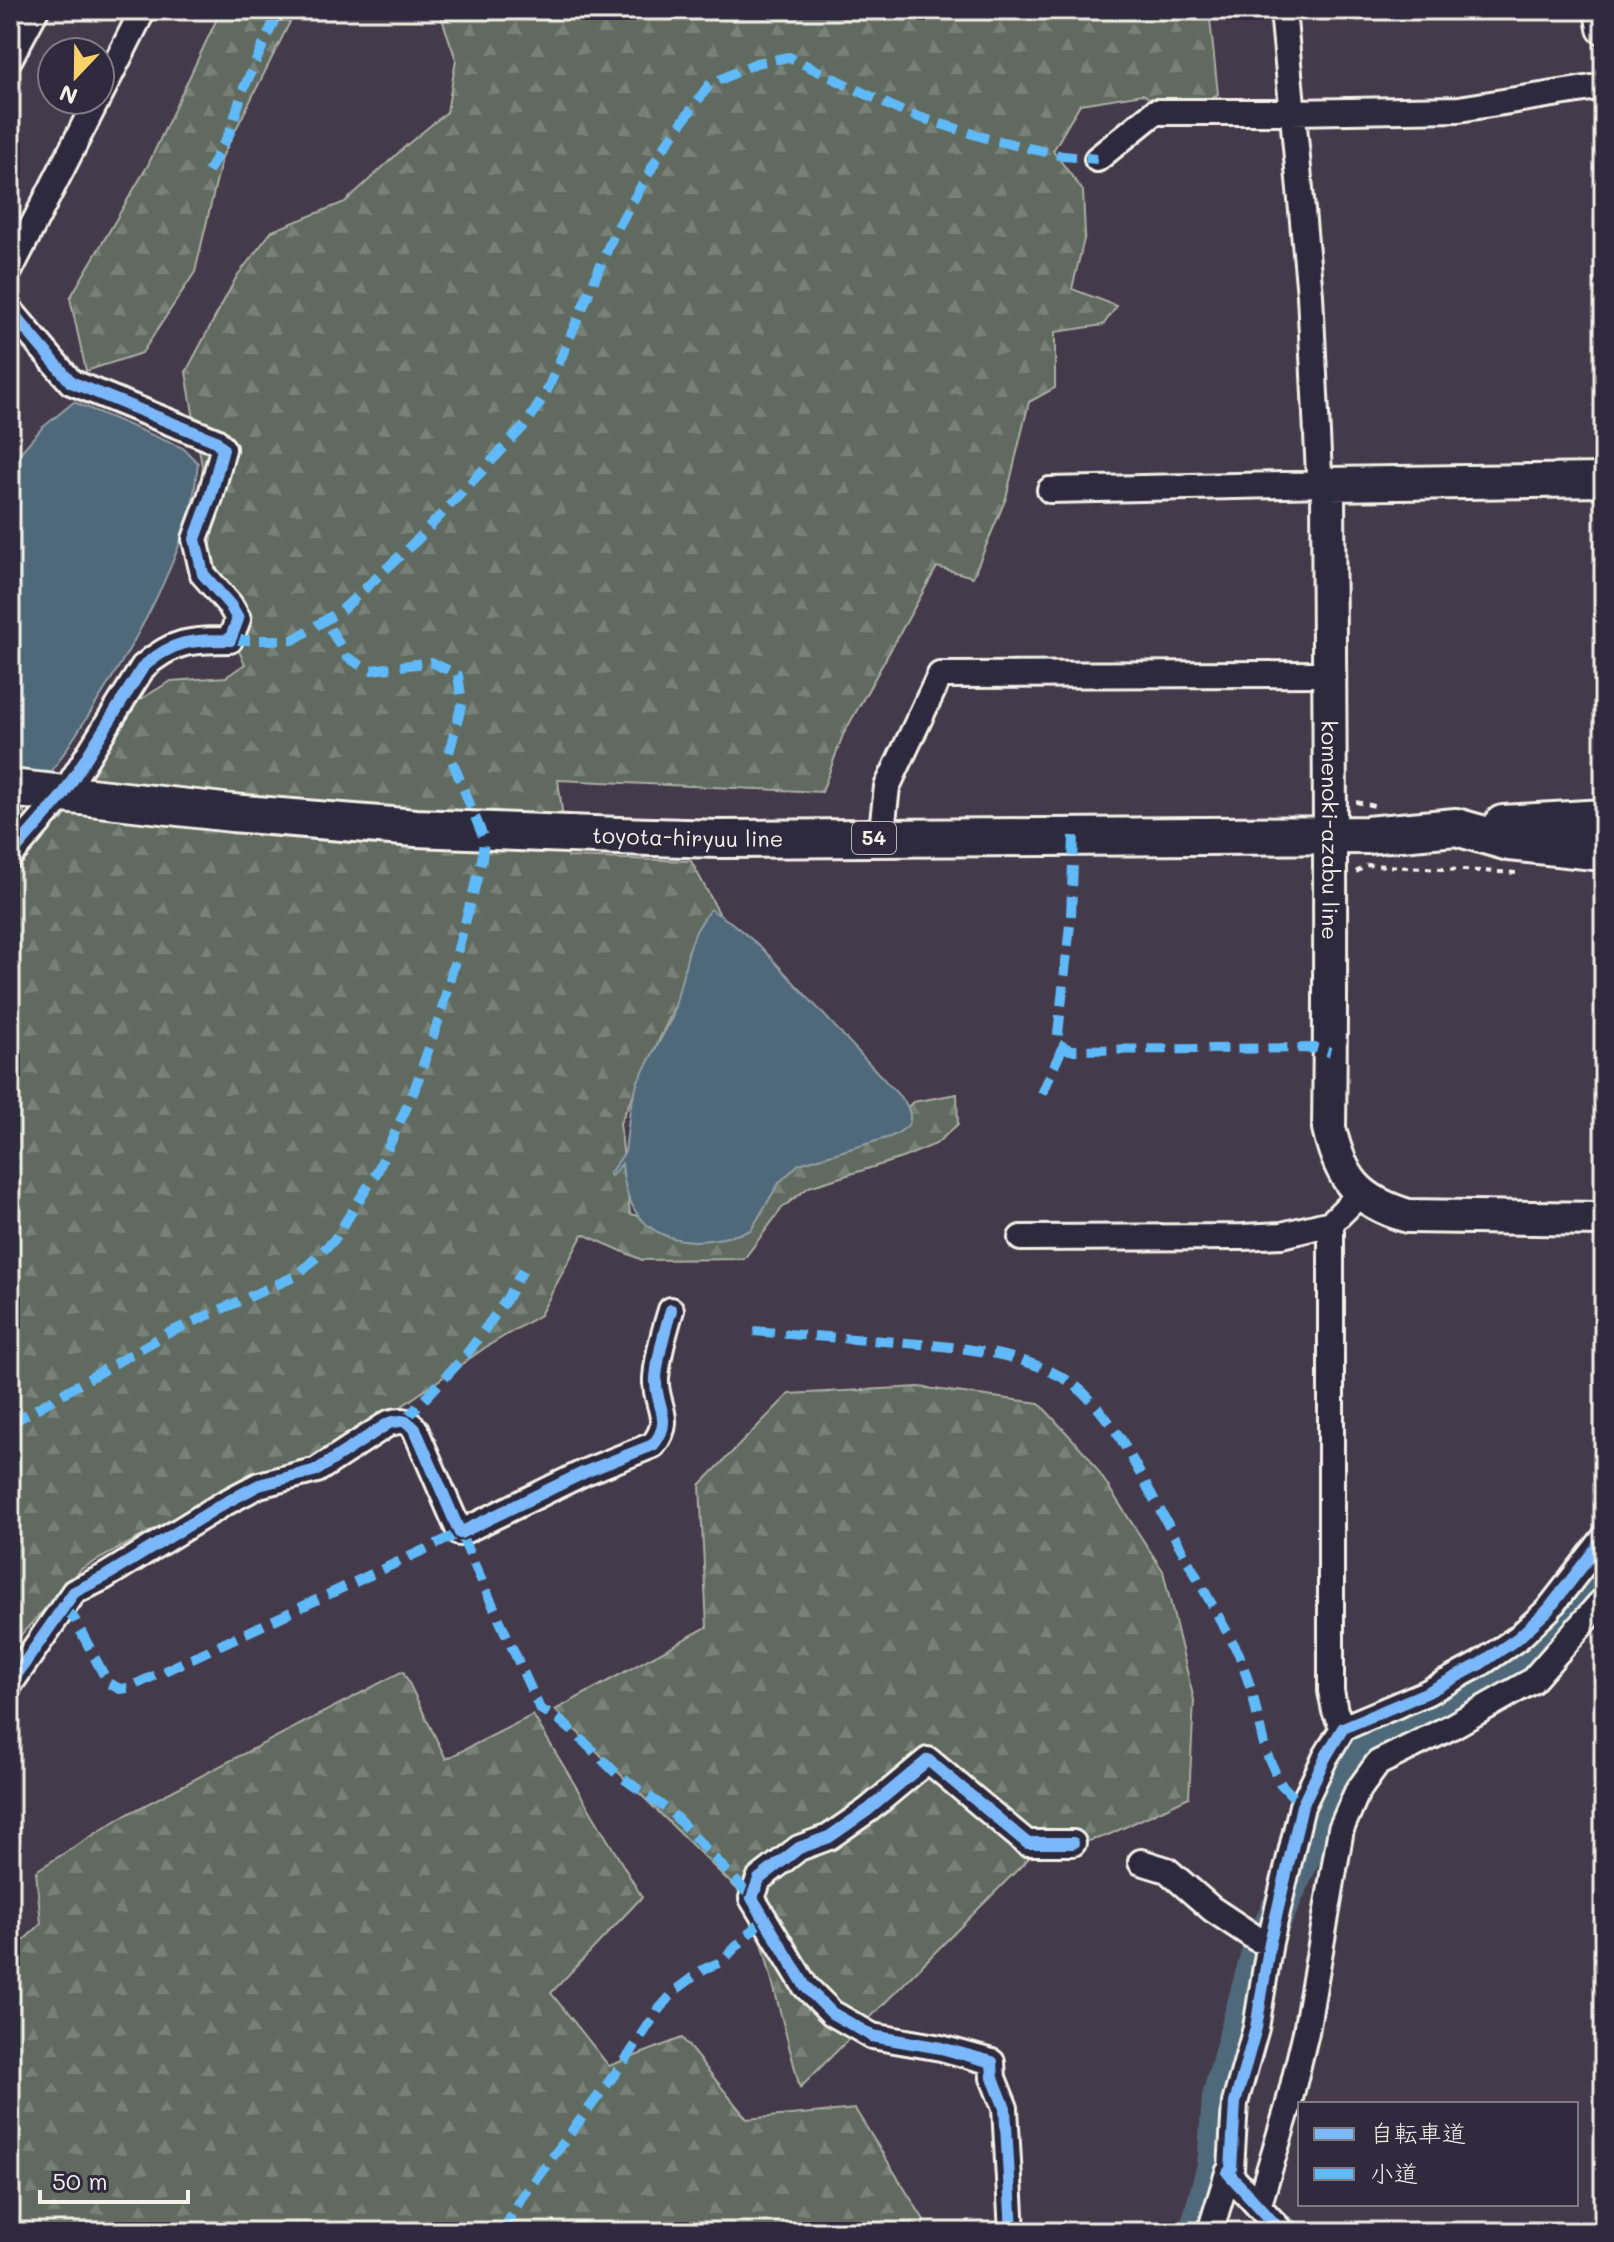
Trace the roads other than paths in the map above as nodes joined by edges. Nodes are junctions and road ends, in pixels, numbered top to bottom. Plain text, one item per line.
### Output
1 (36, 10) edge
2 (143, 10) edge
3 (1283, 10) edge
4 (1601, 10) edge
5 (1604, 28) edge
6 (10, 58) edge
7 (116, 63) edge
8 (1604, 86) edge
9 (1292, 112) junction
10 (89, 116) edge
11 (1097, 159) dead end
12 (10, 270) edge
13 (10, 310) edge
14 (1604, 480) edge
15 (1328, 484) junction
16 (1050, 490) dead end
17 (1328, 674) junction
18 (10, 788) edge
19 (63, 795) junction
20 (1604, 818) edge
21 (1456, 827) junction
22 (1332, 835) junction
23 (881, 838) junction
24 (1604, 852) edge
25 (10, 856) edge
26 (1360, 1194) junction
27 (1604, 1219) edge
28 (1331, 1223) junction
29 (1021, 1238) dead end
30 (671, 1310) dead end
31 (1604, 1538) edge
32 (1604, 1599) edge
33 (10, 1684) edge
34 (1343, 1728) junction
35 (1073, 1843) dead end
36 (1141, 1862) dead end
37 (1270, 1942) junction
38 (1228, 2173) junction
39 (1259, 2204) junction
40 (1012, 2232) edge
41 (1210, 2232) edge
42 (1282, 2232) edge

1 - 6 street
2 - 7 street
3 - 9 street
4 - 5 main road
8 - 9 street
9 - 11 street
9 - 15 street
10 - 12 street
13 - 19 street
14 - 15 main road
15 - 16 street
15 - 17 main road, komenoki-azabu line
17 - 22 main road, komenoki-azabu line
17 - 23 street
18 - 19 main road, toyota-hiryuu line / 54
19 - 23 main road, toyota-hiryuu line / 54
19 - 25 street
20 - 21 main road, toyota-hiryuu line / 54
21 - 22 main road, toyota-hiryuu line / 54
21 - 24 main road, toyota-hiryuu line / 54
22 - 23 main road, toyota-hiryuu line / 54
22 - 26 main road, komenoki-azabu line
26 - 27 main road, komenoki-azabu line
26 - 28 street
28 - 29 street
28 - 34 street
30 - 33 street
31 - 34 street
32 - 39 street
34 - 37 street
35 - 40 street
36 - 37 street
37 - 38 street
38 - 39 street
38 - 41 street
39 - 42 street

